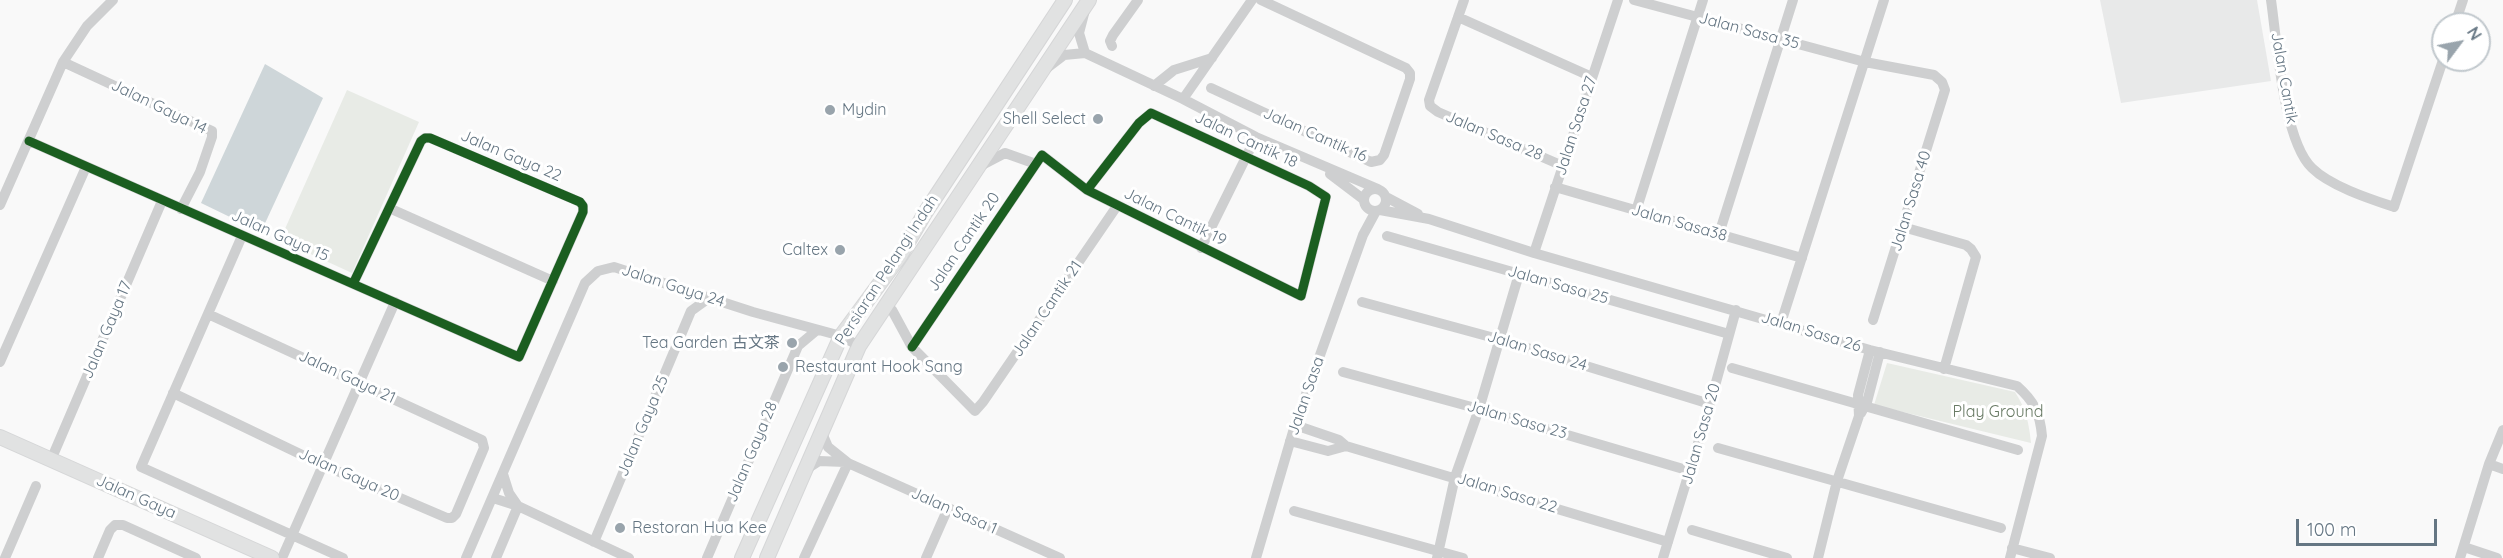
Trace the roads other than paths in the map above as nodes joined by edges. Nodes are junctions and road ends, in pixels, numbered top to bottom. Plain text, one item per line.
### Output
1 (113, 0) edge
2 (1065, 0) edge
3 (1138, 0) edge
4 (1252, 0) edge
5 (1261, 0) edge
6 (1464, 0) edge
7 (1618, 0) edge
8 (1634, 0) edge
9 (1703, 0) edge
10 (1793, 0) edge
11 (1884, 0) edge
12 (2271, 0) edge
13 (1088, 1) edge
14 (1458, 17) junction
15 (1697, 17) junction
16 (1780, 39) junction
17 (1112, 46) dead end
18 (1084, 52) junction
19 (1212, 58) junction
20 (63, 62) junction
21 (1865, 62) junction
22 (1042, 71) junction
23 (2439, 72) edge
24 (1592, 77) junction
25 (1942, 82) joint
26 (1154, 86) junction
27 (1211, 88) dead end
28 (1183, 99) junction
29 (1256, 137) junction
30 (29, 141) junction
31 (1248, 157) junction
32 (1039, 160) junction
33 (1317, 165) junction
34 (1563, 166) junction
35 (86, 167) junction
36 (979, 167) junction
37 (1556, 188) junction
38 (1087, 190) junction
39 (1382, 193) junction
40 (162, 201) junction
41 (0, 204) edge
42 (1117, 206) junction
43 (1371, 207) junction
44 (389, 208) junction
45 (181, 209) junction
46 (1636, 211) junction
47 (1429, 219) junction
48 (1903, 226) junction
49 (1719, 234) junction
50 (242, 236) junction
51 (1387, 236) dead end
52 (1201, 248) junction
53 (1534, 253) junction
54 (1802, 258) junction
55 (1519, 274) junction
56 (553, 280) junction
57 (353, 284) junction
58 (688, 292) junction
59 (1301, 296) joint
60 (709, 298) junction
61 (395, 302) junction
62 (1362, 302) dead end
63 (886, 305) junction
64 (1736, 310) junction
65 (691, 311) junction
66 (208, 314) junction
67 (1873, 320) dead end
68 (1781, 323) junction
69 (794, 324) junction
70 (817, 330) junction
71 (1729, 334) junction
72 (841, 336) junction
73 (1498, 339) junction
74 (798, 346) junction
75 (859, 346) junction
76 (912, 347) junction
77 (1875, 351) junction
78 (519, 357) joint
79 (0, 362) edge
80 (1732, 368) dead end
81 (1944, 369) junction
82 (1343, 372) dead end
83 (359, 382) junction
84 (173, 393) junction
85 (1710, 404) junction
86 (1479, 409) junction
87 (1861, 410) junction
88 (1295, 425) junction
89 (2503, 430) edge
90 (822, 433) junction
91 (0, 437) edge
92 (1290, 441) junction
93 (484, 444) joint
94 (1346, 446) junction
95 (1718, 448) dead end
96 (2018, 450) dead end
97 (51, 460) junction
98 (848, 463) junction
99 (2489, 464) junction
100 (323, 465) junction
101 (2503, 469) edge
102 (805, 470) junction
103 (1690, 471) junction
104 (503, 472) junction
105 (1455, 477) junction
106 (1837, 481) junction
107 (36, 486) dead end
108 (493, 498) junction
109 (518, 506) junction
110 (948, 508) junction
111 (1294, 511) dead end
112 (2001, 528) dead end
113 (1692, 530) dead end
114 (292, 535) junction
115 (594, 542) junction
116 (1668, 542) junction
117 (2011, 553) edge
118 (2462, 553) edge
119 (1438, 555) edge
120 (5, 558) edge
121 (98, 558) edge
122 (196, 558) edge
123 (272, 558) edge
124 (282, 558) edge
125 (343, 558) edge
126 (466, 558) edge
127 (496, 558) edge
128 (629, 558) edge
129 (707, 558) edge
130 (742, 558) edge
131 (767, 558) edge
132 (804, 558) edge
133 (926, 558) edge
134 (1060, 558) edge
135 (1256, 558) edge
136 (1463, 558) edge
137 (1663, 558) edge
138 (1787, 558) edge
139 (1818, 558) edge
140 (2050, 558) edge
141 (2497, 558) edge

1 - 20 street
2 - 72 main road, Persiaran Pelangi Indah
3 - 17 street
4 - 19 street
5 - 27 street, Jalan Cantik 16
6 - 14 street, Jalan Sasa 28
7 - 24 street, Jalan Sasa 27
8 - 15 street, Jalan Sasa 35
9 - 15 street
10 - 16 street
11 - 21 street
12 - 23 street, Jalan Cantik
13 - 18 street
13 - 22 main road, Persiaran Pelangi Indah
14 - 24 street
14 - 34 street, Jalan Sasa 28
15 - 16 street, Jalan Sasa 35
15 - 46 street
16 - 21 street, Jalan Sasa 35
16 - 49 street
18 - 22 street
18 - 26 street
19 - 26 street
19 - 28 street
20 - 30 street
20 - 45 street, Jalan Gaya 14
21 - 25 street, Jalan Sasa 35
21 - 54 street
22 - 36 main road, Persiaran Pelangi Indah
24 - 34 street, Jalan Sasa 27
25 - 48 street, Jalan Sasa 40
26 - 28 street
28 - 29 street
29 - 31 street
29 - 33 street
30 - 35 street, Jalan Gaya 15
30 - 41 street
31 - 38 street, Jalan Cantik 18
31 - 52 street
31 - 59 street, Jalan Cantik 18
32 - 36 street, Jalan Cantik 19
32 - 38 street, Jalan Cantik 19
32 - 76 street, Jalan Cantik 20
33 - 39 street, Jalan Sasa 26
33 - 43 street
34 - 37 street, Jalan Sasa 27
35 - 40 street, Jalan Gaya 15
35 - 79 street
36 - 63 main road, Persiaran Pelangi Indah
37 - 46 street, Jalan Sasa38
37 - 53 street, Jalan Sasa 27
38 - 42 street, Jalan Cantik 19
39 - 43 street
39 - 43 street
39 - 47 street, Jalan Sasa 26
40 - 45 street, Jalan Gaya 15
40 - 97 street, Jalan Gaya 17
42 - 52 street, Jalan Cantik 19
42 - 76 street, Jalan Cantik 21
43 - 47 street, Jalan Sasa 26
43 - 88 street, Jalan Sasa
44 - 56 street
44 - 56 street, Jalan Gaya 22
44 - 57 street, Jalan Gaya 22
45 - 50 street, Jalan Gaya 15
46 - 49 street, Jalan Sasa38
47 - 53 street, Jalan Sasa 26
48 - 67 street, Jalan Sasa 40
48 - 81 street
49 - 54 street, Jalan Sasa38
50 - 57 street, Jalan Gaya 15
50 - 66 street
51 - 55 street, Jalan Sasa 25
52 - 59 street, Jalan Cantik 19
53 - 64 street, Jalan Sasa 26
54 - 68 street
55 - 71 street, Jalan Sasa 25
55 - 73 street
56 - 78 street, Jalan Gaya 22
57 - 61 street, Jalan Gaya 15
58 - 60 street, Jalan Gaya 24
58 - 65 street
58 - 104 street, Jalan Gaya 24
60 - 65 street
60 - 69 street, Jalan Gaya 24
61 - 78 street, Jalan Gaya 15
61 - 83 street
62 - 73 street, Jalan Sasa 24
63 - 75 main road, Persiaran Pelangi Indah
63 - 76 street
64 - 68 street, Jalan Sasa 26
64 - 71 street, Jalan Sasa 20
65 - 115 street, Jalan Gaya 25
66 - 83 street, Jalan Gaya 21
66 - 84 street
68 - 77 street, Jalan Sasa 26
69 - 70 street, Jalan Gaya 24
69 - 74 street
70 - 72 street, Jalan Gaya 24
70 - 74 street, Jalan Gaya 28
71 - 85 street, Jalan Sasa 20
72 - 75 street, Jalan Gaya 24
72 - 130 main road, Persiaran Pelangi Indah
73 - 85 street, Jalan Sasa 24
73 - 86 street
74 - 129 street, Jalan Gaya 28
75 - 90 main road, Persiaran Pelangi Indah
77 - 81 street, Jalan Sasa 26
77 - 87 street
80 - 87 street
81 - 117 street, Jalan Sasa 26
82 - 86 street, Jalan Sasa 23
83 - 93 street, Jalan Gaya 21
83 - 100 street
84 - 100 street, Jalan Gaya 20
84 - 114 street
85 - 103 street, Jalan Sasa 20
86 - 103 street, Jalan Sasa 23
86 - 105 street
87 - 96 street
87 - 106 street
88 - 92 street, Jalan Sasa
88 - 94 street, Jalan Sasa 22
89 - 99 street
90 - 98 street, Jalan Sasa 1
90 - 102 main road, Persiaran Pelangi Indah
91 - 97 main road, Jalan Gaya
92 - 94 street, Jalan Sasa 22
92 - 135 street, Jalan Sasa
93 - 100 street, Jalan Gaya 20
94 - 105 street, Jalan Sasa 22
95 - 106 street
97 - 123 main road, Jalan Gaya
98 - 102 street, Jalan Sasa 1
98 - 110 street, Jalan Sasa 1
98 - 132 street
99 - 101 street
99 - 118 street
100 - 114 street
102 - 131 main road, Persiaran Pelangi Indah
103 - 116 street, Jalan Sasa 20
104 - 108 street, Jalan Gaya 24
104 - 109 street
105 - 116 street, Jalan Sasa 22
105 - 119 street
106 - 112 street
106 - 139 street
107 - 120 street
108 - 109 street
108 - 126 street, Jalan Gaya 24
109 - 115 street
109 - 127 street
110 - 133 street
110 - 134 street, Jalan Sasa 1
111 - 119 street
113 - 138 street
114 - 124 street
114 - 125 street
115 - 128 street
116 - 137 street, Jalan Sasa 20
117 - 140 street
118 - 141 street
119 - 136 street
121 - 122 street

